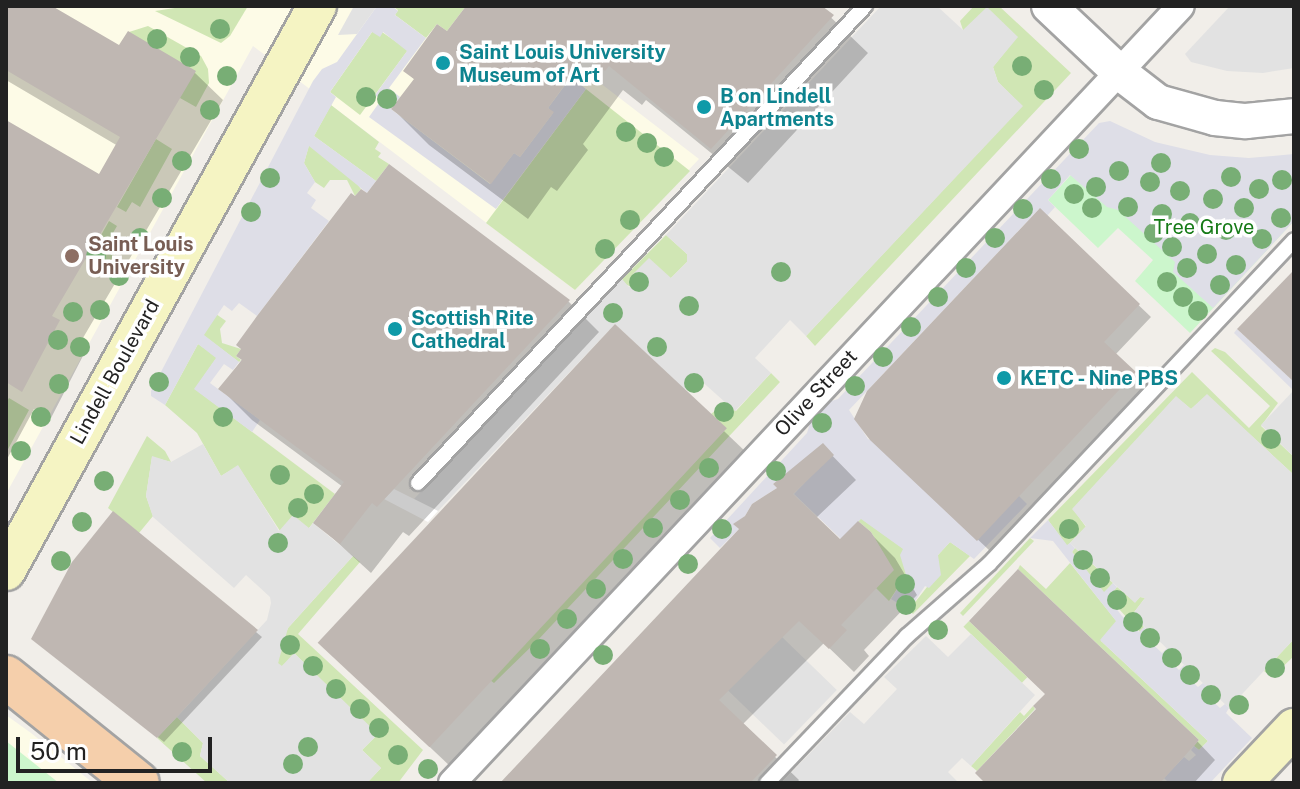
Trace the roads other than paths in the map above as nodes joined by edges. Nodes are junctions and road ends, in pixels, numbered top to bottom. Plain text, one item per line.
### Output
1 (317, 6) edge
2 (865, 6) edge
3 (1049, 6) edge
4 (1181, 6) edge
5 (1119, 72) junction
6 (1294, 116) edge
7 (1294, 240) edge
8 (418, 483) dead end
9 (6, 571) edge
10 (6, 677) edge
11 (1294, 728) edge
12 (138, 783) edge
13 (452, 783) edge
14 (767, 783) edge
15 (1242, 783) edge

1 - 9 main road, Lindell Boulevard
2 - 8 lane
3 - 5 street
4 - 5 street, Olive Street
5 - 6 street
5 - 13 street, Olive Street
7 - 14 lane
10 - 12 main road
11 - 15 main road

